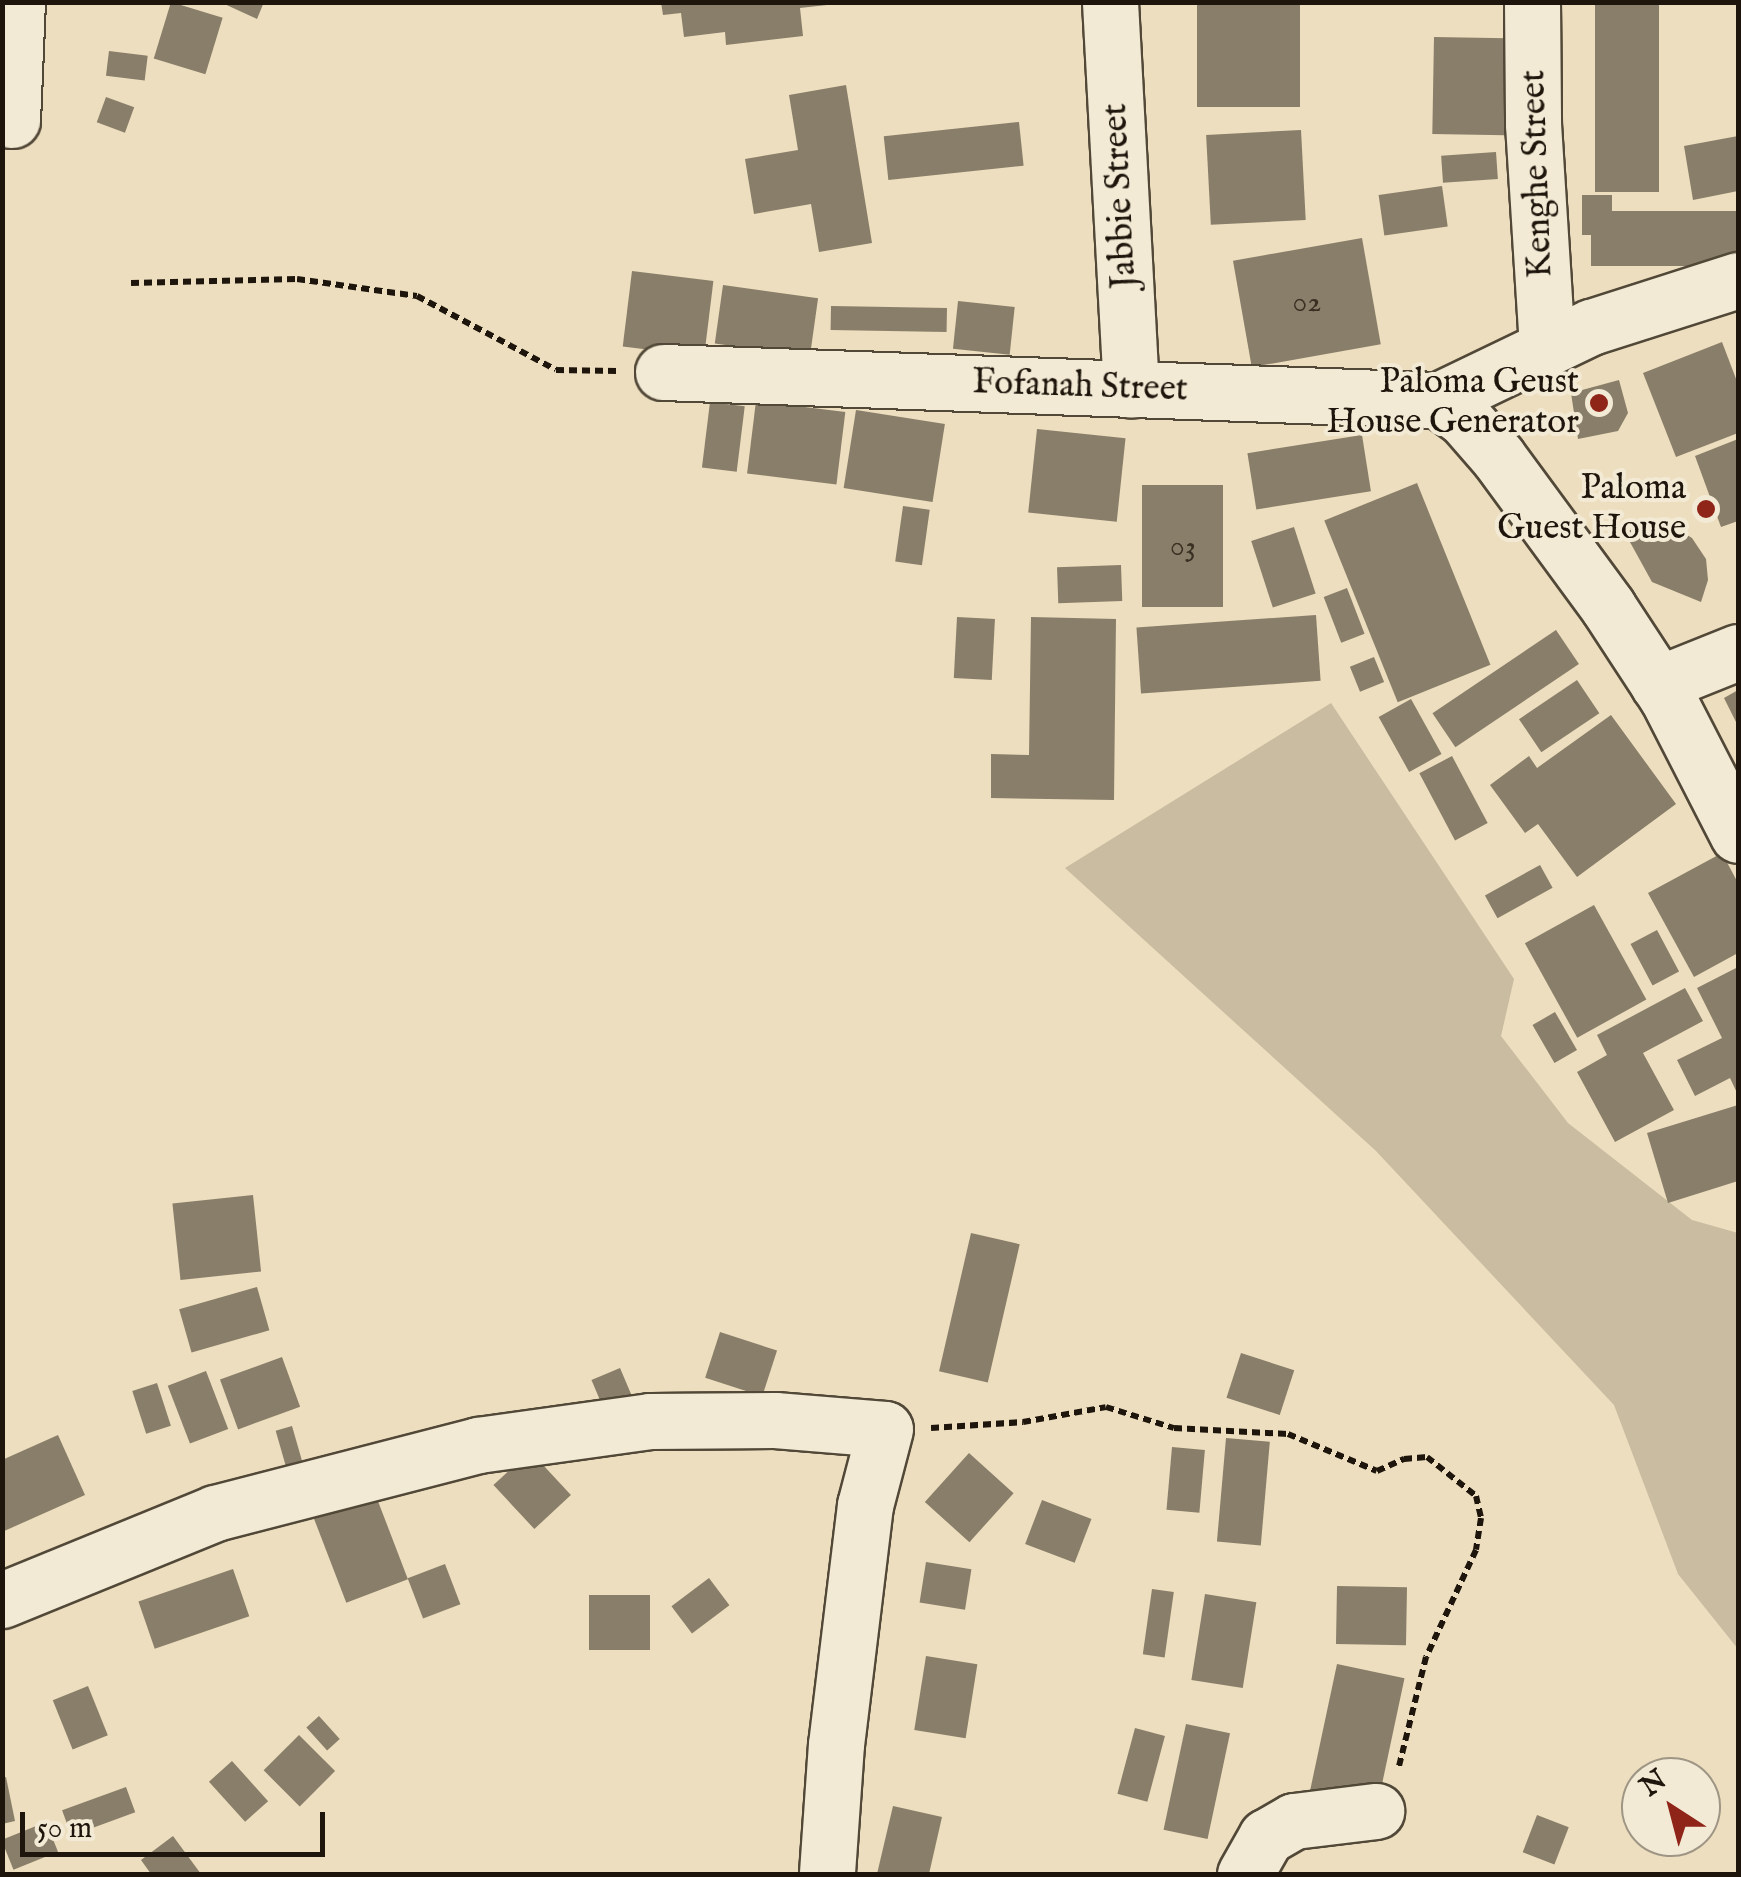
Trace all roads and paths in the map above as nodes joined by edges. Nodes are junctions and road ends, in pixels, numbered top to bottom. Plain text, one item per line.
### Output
1 (16, 2) edge
2 (1110, 2) edge
3 (1532, 2) edge
4 (12, 120) dead end
5 (1738, 280) edge
6 (131, 283) dead end
7 (1547, 345) junction
8 (663, 372) joint
9 (1131, 389) junction
10 (1439, 400) junction
11 (1738, 652) edge
12 (1658, 684) junction
13 (1738, 835) edge
14 (885, 1430) junction
15 (2, 1600) edge
16 (1376, 1812) joint
17 (826, 1874) edge
18 (1244, 1874) edge

1 - 4 street
2 - 9 street, Jabbie Street
3 - 7 street, Kenghe Street
5 - 7 street, Fofanah Street
6 - 8 path
7 - 10 street, Fofanah Street
8 - 9 street, Fofanah Street
9 - 10 street, Fofanah Street
10 - 12 street
11 - 12 street
12 - 13 street
14 - 15 street
14 - 16 path
14 - 17 street
16 - 18 street

